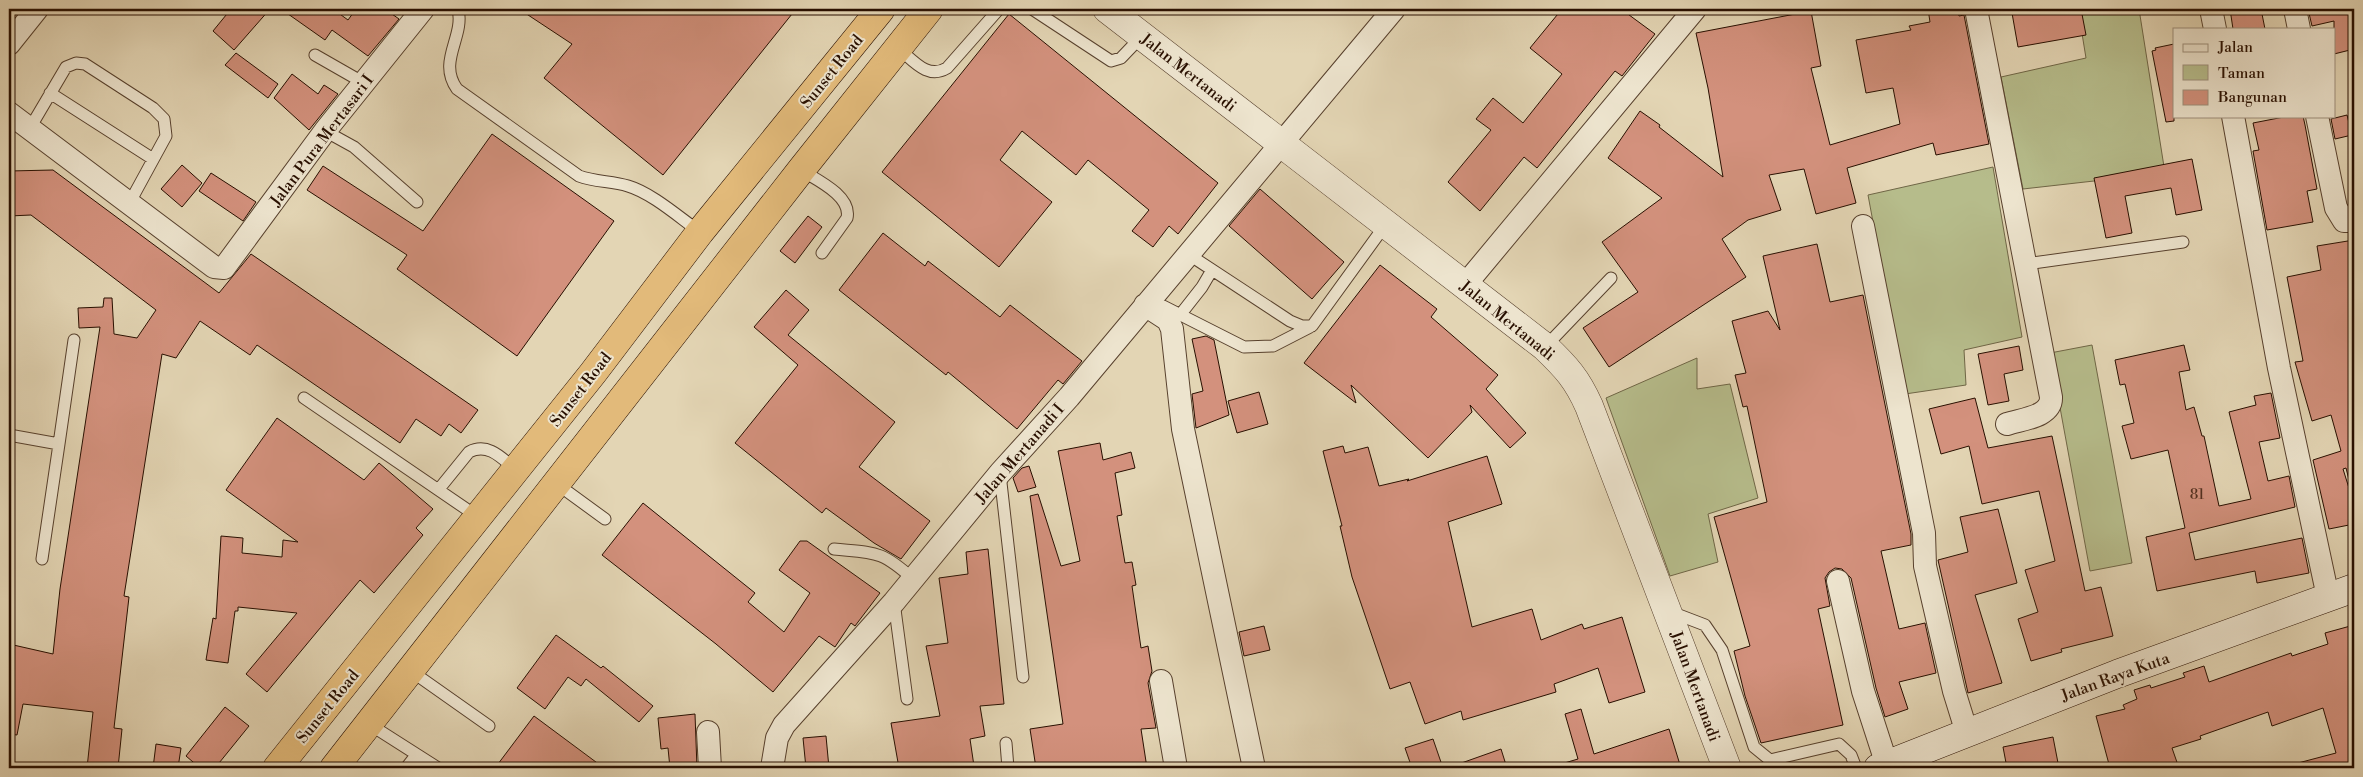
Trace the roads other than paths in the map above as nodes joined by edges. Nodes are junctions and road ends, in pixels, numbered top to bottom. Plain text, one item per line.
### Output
1 (37, 9) edge
2 (423, 9) edge
3 (458, 9) edge
4 (881, 9) edge
5 (929, 9) edge
6 (998, 9) edge
7 (1032, 9) edge
8 (1107, 9) edge
9 (1394, 9) edge
10 (1695, 9) edge
11 (1976, 9) edge
12 (2211, 9) edge
13 (2295, 9) edge
14 (2215, 28) edge
15 (2299, 28) edge
16 (1142, 36) junction
17 (9, 44) edge
18 (898, 48) junction
19 (316, 55) dead end
20 (364, 83) junction
21 (50, 93) junction
22 (9, 113) edge
23 (2233, 118) edge
24 (2317, 118) edge
25 (30, 128) junction
26 (325, 131) junction
27 (1282, 144) junction
28 (153, 159) junction
29 (801, 170) junction
30 (130, 202) junction
31 (418, 202) dead end
32 (2354, 221) edge
33 (1386, 224) junction
34 (1863, 226) dead end
35 (700, 232) junction
36 (2183, 242) dead end
37 (822, 253) dead end
38 (1188, 254) junction
39 (2026, 264) junction
40 (1212, 270) junction
41 (1611, 278) dead end
42 (1465, 285) junction
43 (1148, 302) junction
44 (1180, 315) junction
45 (1312, 326) junction
46 (74, 340) dead end
47 (1545, 347) junction
48 (606, 356) junction
49 (638, 378) junction
50 (304, 398) dead end
51 (2007, 424) dead end
52 (9, 435) edge
53 (59, 444) junction
54 (516, 470) junction
55 (1000, 472) junction
56 (557, 484) junction
57 (439, 489) junction
58 (478, 517) junction
59 (605, 519) dead end
60 (834, 549) dead end
61 (42, 558) dead end
62 (913, 579) junction
63 (1838, 581) dead end
64 (2354, 588) edge
65 (2328, 597) junction
66 (894, 602) junction
67 (1668, 611) junction
68 (412, 671) junction
69 (1023, 677) dead end
70 (1161, 681) dead end
71 (907, 699) dead end
72 (369, 724) junction
73 (489, 726) dead end
74 (708, 732) dead end
75 (1967, 733) junction
76 (1006, 743) dead end
77 (416, 755) junction
78 (1882, 767) edge
79 (277, 768) edge
80 (334, 768) edge
81 (406, 768) edge
82 (438, 768) edge
83 (710, 768) edge
84 (772, 768) edge
85 (1008, 768) edge
86 (1176, 768) edge
87 (1254, 768) edge
88 (1728, 768) edge
89 (1856, 768) edge

1 - 17 street
2 - 20 street, Jalan Pura Mertasari I
3 - 35 lane
4 - 35 highway, Sunset Road
5 - 18 highway
6 - 18 lane
7 - 16 lane
8 - 16 street, Jalan Mertanadi
9 - 27 street, Jalan Mertanadi I
10 - 42 street
11 - 39 street
12 - 14 street
13 - 15 street
16 - 27 street, Jalan Mertanadi
18 - 29 highway
19 - 20 lane
20 - 26 street, Jalan Pura Mertasari I
21 - 25 lane
21 - 28 lane
21 - 28 lane
22 - 25 street
23 - 65 street
24 - 32 street
25 - 30 street
26 - 30 street, Jalan Pura Mertasari I
26 - 31 lane
27 - 33 street, Jalan Mertanadi
27 - 38 street, Jalan Mertanadi I
28 - 30 lane
29 - 37 lane
29 - 49 highway
33 - 42 street, Jalan Mertanadi
33 - 45 lane
34 - 75 street
35 - 48 highway, Sunset Road
36 - 39 lane
38 - 40 lane
38 - 43 street, Jalan Mertanadi I
39 - 51 street
40 - 44 lane
40 - 45 lane
41 - 47 lane
42 - 47 street, Jalan Mertanadi
43 - 44 lane
43 - 55 street, Jalan Mertanadi I
43 - 87 street
44 - 45 lane
46 - 53 lane
47 - 67 street, Jalan Mertanadi
48 - 49 highway
48 - 54 highway, Sunset Road
49 - 56 highway
50 - 57 lane
52 - 53 lane
53 - 61 lane
54 - 57 lane
54 - 58 highway, Sunset Road
55 - 62 street, Jalan Mertanadi I
55 - 69 lane
56 - 59 lane
56 - 68 highway
57 - 58 lane
58 - 79 highway, Sunset Road
60 - 62 lane
62 - 66 street, Jalan Mertanadi I
63 - 78 street
64 - 65 street, Jalan Raya Kuta
65 - 75 street, Jalan Raya Kuta
66 - 71 lane
66 - 84 street, Jalan Mertanadi I
67 - 88 street, Jalan Mertanadi
67 - 89 lane
68 - 72 highway
68 - 73 lane
70 - 86 street
72 - 77 lane
72 - 80 highway
74 - 83 street
75 - 78 street, Jalan Raya Kuta
76 - 85 lane
77 - 81 lane
77 - 82 lane

